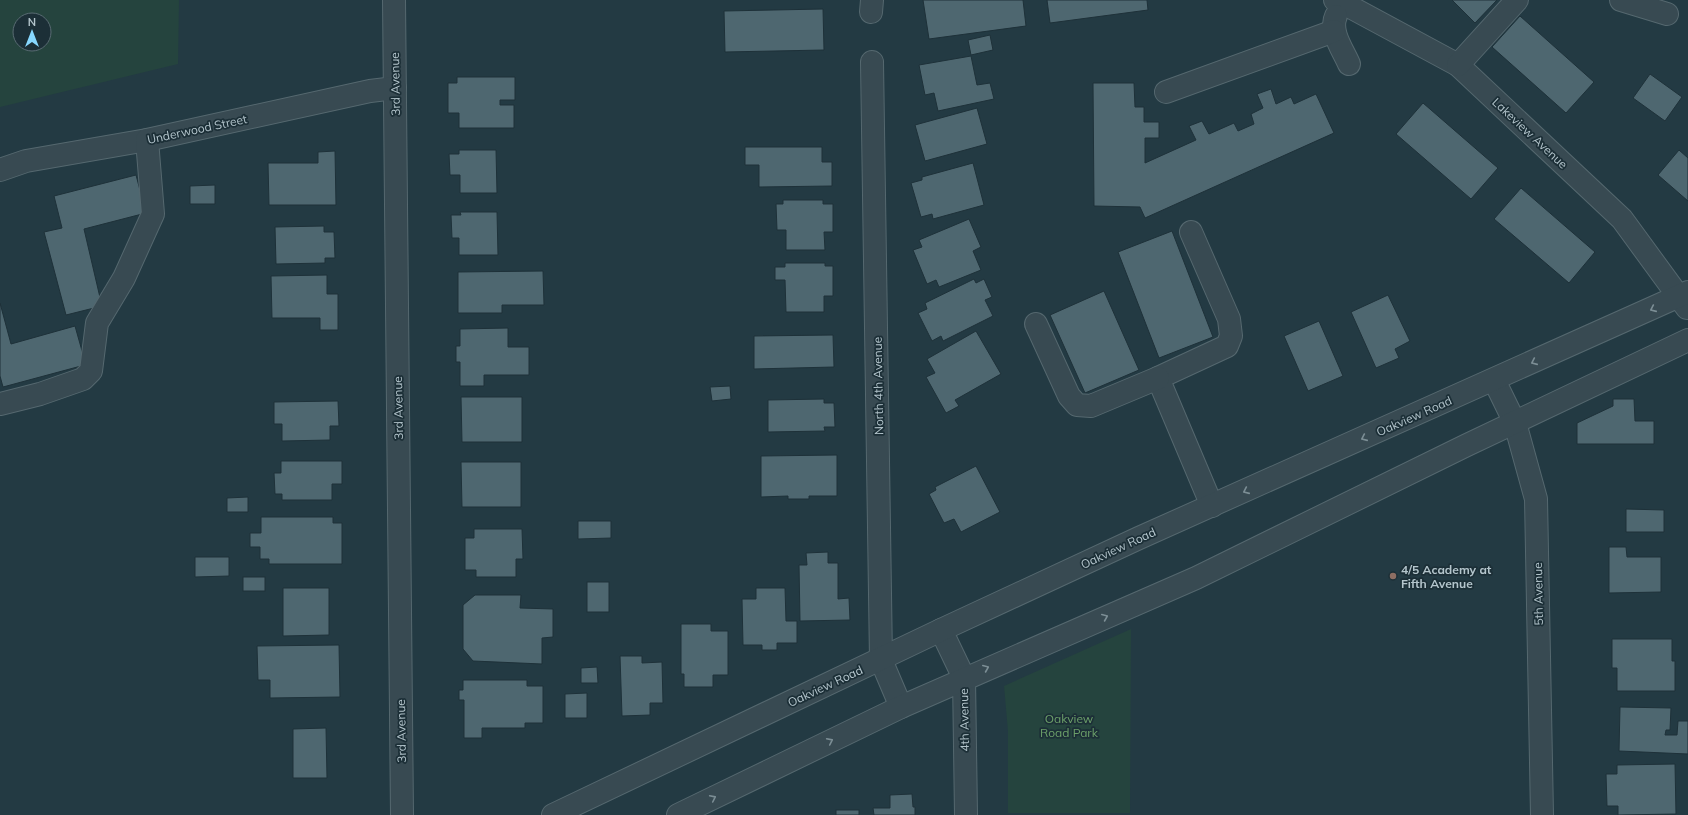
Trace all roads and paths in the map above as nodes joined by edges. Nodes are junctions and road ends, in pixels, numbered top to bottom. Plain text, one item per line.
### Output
1 (394, 0) edge
2 (1517, 0) edge
3 (1621, 0) edge
4 (1338, 1) edge
5 (1667, 14) dead end
6 (1334, 31) junction
7 (872, 62) dead end
8 (1349, 64) dead end
9 (1458, 65) junction
10 (395, 88) junction
11 (1166, 92) dead end
12 (147, 140) junction
13 (0, 170) edge
14 (1191, 232) dead end
15 (1685, 300) edge
16 (1036, 324) dead end
17 (1688, 340) edge
18 (1158, 378) junction
19 (1494, 380) junction
20 (0, 404) edge
21 (1515, 423) junction
22 (1212, 506) junction
23 (941, 630) junction
24 (881, 660) junction
25 (964, 678) junction
26 (901, 707) junction
27 (402, 815) edge
28 (553, 815) edge
29 (678, 815) edge
30 (966, 815) edge
31 (1542, 815) edge

1 - 10 street, 3rd Avenue
2 - 9 street
3 - 5 street
4 - 6 street
4 - 9 street, Lakeview Avenue
6 - 8 street
6 - 11 street
7 - 24 street, North 4th Avenue
9 - 15 street, Lakeview Avenue
10 - 12 street, Underwood Street
10 - 27 street, 3rd Avenue
12 - 13 street, Underwood Street
12 - 20 street
14 - 18 street
15 -> 19 street, Oakview Road
16 - 18 street
17 - 21 street
18 - 22 street
19 - 21 street, 5th Avenue
19 -> 22 street, Oakview Road
25 -> 21 street
21 - 31 street, 5th Avenue
22 - 23 street, Oakview Road
23 - 24 street, Oakview Road
23 - 25 street, 4th Avenue
24 - 26 street, North 4th Avenue
24 - 28 street, Oakview Road
25 - 26 street
25 - 30 street, 4th Avenue
29 -> 26 street

